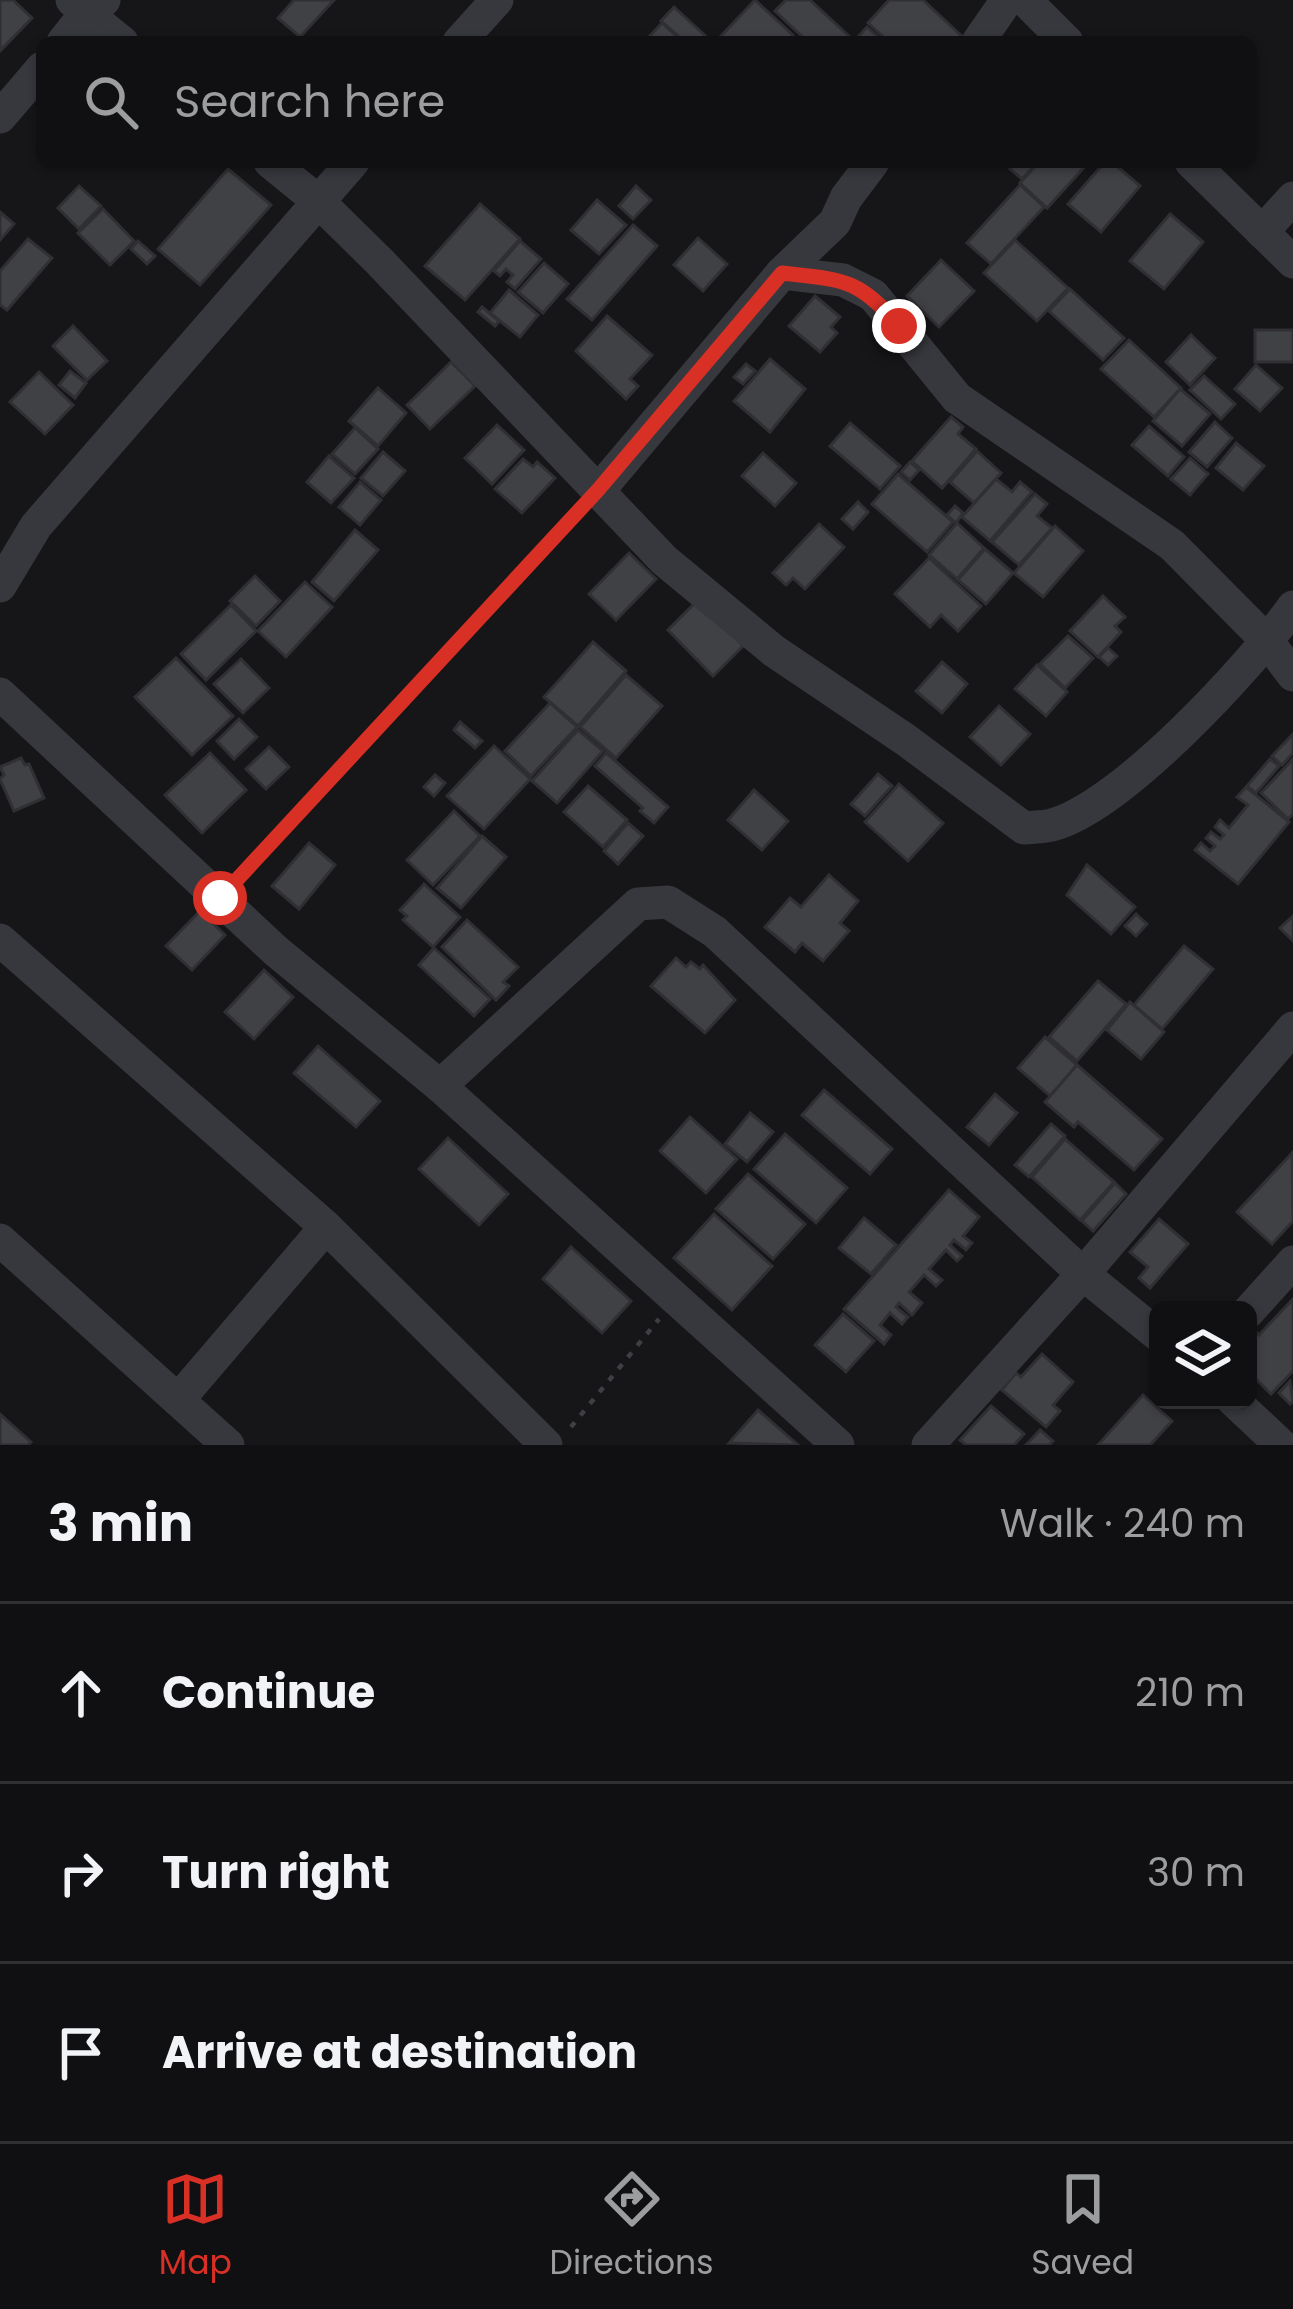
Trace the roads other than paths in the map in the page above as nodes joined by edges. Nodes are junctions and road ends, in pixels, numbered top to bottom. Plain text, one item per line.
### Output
1 (497, 0) edge
2 (1007, 0) edge
3 (1025, 0) edge
4 (87, 4) edge
5 (67, 36) edge
6 (116, 36) edge
7 (464, 36) edge
8 (982, 36) edge
9 (1061, 36) edge
10 (36, 75) edge
11 (0, 117) edge
12 (277, 168) edge
13 (347, 168) edge
14 (868, 168) edge
15 (1196, 168) edge
16 (1293, 198) edge
17 (318, 201) junction
18 (1262, 232) junction
19 (1293, 262) edge
20 (782, 273) junction
21 (598, 490) junction
22 (0, 586) edge
23 (1293, 607) edge
24 (1268, 642) junction
25 (1293, 674) edge
26 (0, 694) edge
27 (0, 940) edge
28 (1293, 1028) edge
29 (440, 1086) junction
30 (326, 1227) junction
31 (0, 1240) edge
32 (1293, 1262) edge
33 (1083, 1274) junction
34 (1257, 1302) edge
35 (1149, 1328) edge
36 (178, 1400) junction
37 (1243, 1409) edge
38 (559, 1436) edge
39 (228, 1445) edge
40 (838, 1445) edge
41 (928, 1445) edge
42 (1281, 1445) edge

1 - 7 street
2 - 8 street
3 - 9 street
4 - 5 street
4 - 6 street
10 - 11 street
12 - 17 street
13 - 17 street
14 - 20 street
15 - 18 street
16 - 18 street
17 - 21 street
17 - 22 street
18 - 19 street
20 - 21 street
20 - 24 street
21 - 24 street
23 - 24 street
24 - 25 street
26 - 29 street
27 - 30 street
28 - 33 street
29 - 33 street
29 - 40 street
30 - 36 street
30 - 38 street
31 - 36 street
32 - 34 street
33 - 35 street
33 - 41 street
36 - 39 street
37 - 42 street

